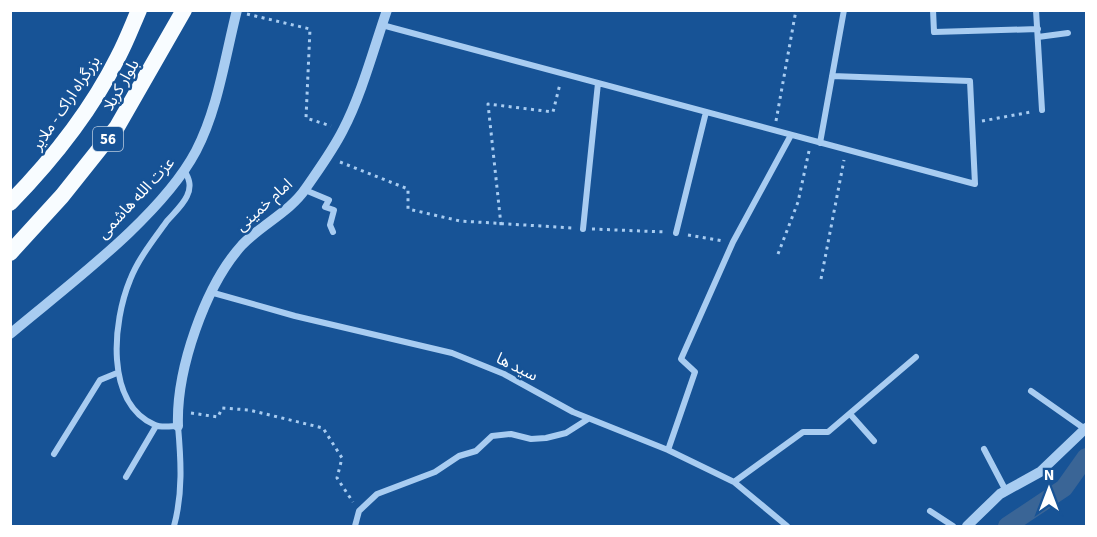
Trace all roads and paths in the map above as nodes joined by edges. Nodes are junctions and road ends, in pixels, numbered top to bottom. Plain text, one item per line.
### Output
1 (184, 10) edge
2 (387, 10) edge
3 (796, 10) edge
4 (844, 10) edge
5 (933, 10) edge
6 (1036, 10) edge
7 (138, 11) edge
8 (237, 11) edge
9 (382, 25) junction
10 (1038, 29) junction
11 (1068, 33) dead end
12 (1038, 37) junction
13 (563, 73) junction
14 (832, 76) junction
15 (598, 83) junction
16 (1042, 110) joint
17 (706, 112) junction
18 (972, 123) junction
19 (344, 130) junction
20 (774, 130) junction
21 (791, 135) junction
22 (811, 140) junction
23 (820, 142) junction
24 (846, 149) junction
25 (326, 157) junction
26 (184, 170) junction
27 (305, 190) junction
28 (10, 203) edge
29 (501, 225) junction
30 (583, 228) junction
31 (333, 232) dead end
32 (676, 233) junction
33 (733, 242) junction
34 (10, 253) edge
35 (778, 254) dead end
36 (821, 279) dead end
37 (210, 292) junction
38 (10, 334) edge
39 (916, 357) dead end
40 (117, 373) junction
41 (1031, 391) dead end
42 (178, 411) junction
43 (850, 414) junction
44 (588, 418) junction
45 (156, 426) junction
46 (178, 426) junction
47 (1086, 429) edge
48 (874, 441) dead end
49 (984, 449) dead end
50 (668, 450) junction
51 (54, 454) dead end
52 (126, 477) dead end
53 (734, 482) junction
54 (1006, 492) junction
55 (359, 511) junction
56 (930, 511) dead end
57 (174, 526) edge
58 (355, 526) edge
59 (787, 526) edge
60 (953, 526) edge
61 (967, 526) edge

1 - 34 highway, بلوار کربلا / 56
2 - 9 street, امام خمینی
3 - 20 path
4 - 14 street
5 - 10 street
6 - 10 street
7 - 28 highway, بزرگراه اراک - ملایر / 56
8 - 19 path
8 - 26 street, عزت الله هاشمی
9 - 13 street
9 - 19 street, امام خمینی
10 - 12 street
11 - 12 street
12 - 16 street
13 - 15 street
13 - 29 path
14 - 18 street
14 - 23 street
15 - 17 street
15 - 30 street
16 - 18 path
17 - 20 street
17 - 32 street
18 - 24 street
19 - 25 street, امام خمینی
20 - 21 street
21 - 22 street
21 - 33 street
22 - 23 street
22 - 35 path
23 - 24 street
24 - 36 path
25 - 27 street, امام خمینی
25 - 29 path
26 - 38 street, عزت الله هاشمی
26 - 40 street
27 - 31 street
27 - 37 street, امام خمینی
29 - 30 path
30 - 32 path
32 - 33 path
33 - 50 street
37 - 42 street, امام خمینی
37 - 44 street, سید ها
39 - 43 street
40 - 45 street
40 - 51 street
41 - 47 street
42 - 46 street, امام خمینی
42 - 55 path
43 - 48 street
43 - 53 street
44 - 50 street, سید ها
44 - 55 street
45 - 46 street
45 - 52 street
46 - 57 street
47 - 54 street
49 - 54 street
50 - 53 street, سید ها
53 - 59 street, سید ها
54 - 61 street
55 - 58 street
56 - 60 street

